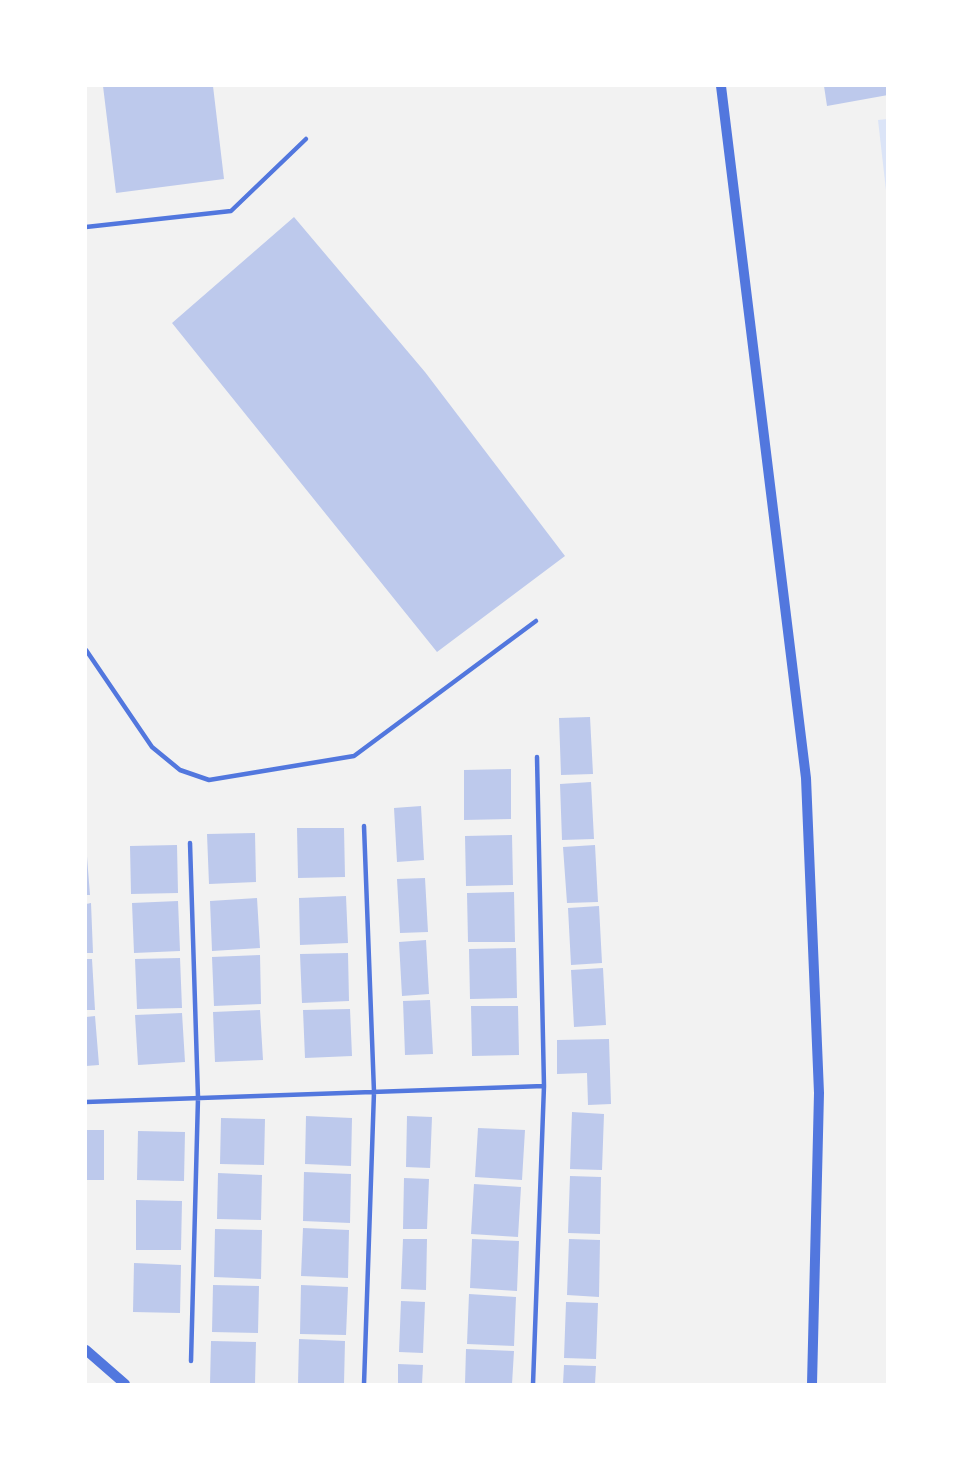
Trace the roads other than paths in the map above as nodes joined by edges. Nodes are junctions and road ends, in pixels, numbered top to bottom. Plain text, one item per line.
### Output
1 (721, 86) edge
2 (306, 139) dead end
3 (86, 227) edge
4 (536, 621) dead end
5 (86, 650) edge
6 (537, 757) dead end
7 (364, 826) dead end
8 (189, 843) dead end
9 (544, 1086) junction
10 (374, 1092) junction
11 (198, 1098) junction
12 (86, 1102) edge
13 (86, 1350) edge
14 (191, 1361) dead end
15 (125, 1384) edge
16 (364, 1384) edge
17 (533, 1384) edge
18 (812, 1384) edge

1 - 18 street
2 - 3 lane
4 - 5 lane
6 - 9 lane
7 - 10 lane
8 - 11 lane
9 - 10 lane
9 - 17 lane
10 - 11 lane
10 - 16 lane
11 - 12 lane
11 - 14 lane
13 - 15 street

